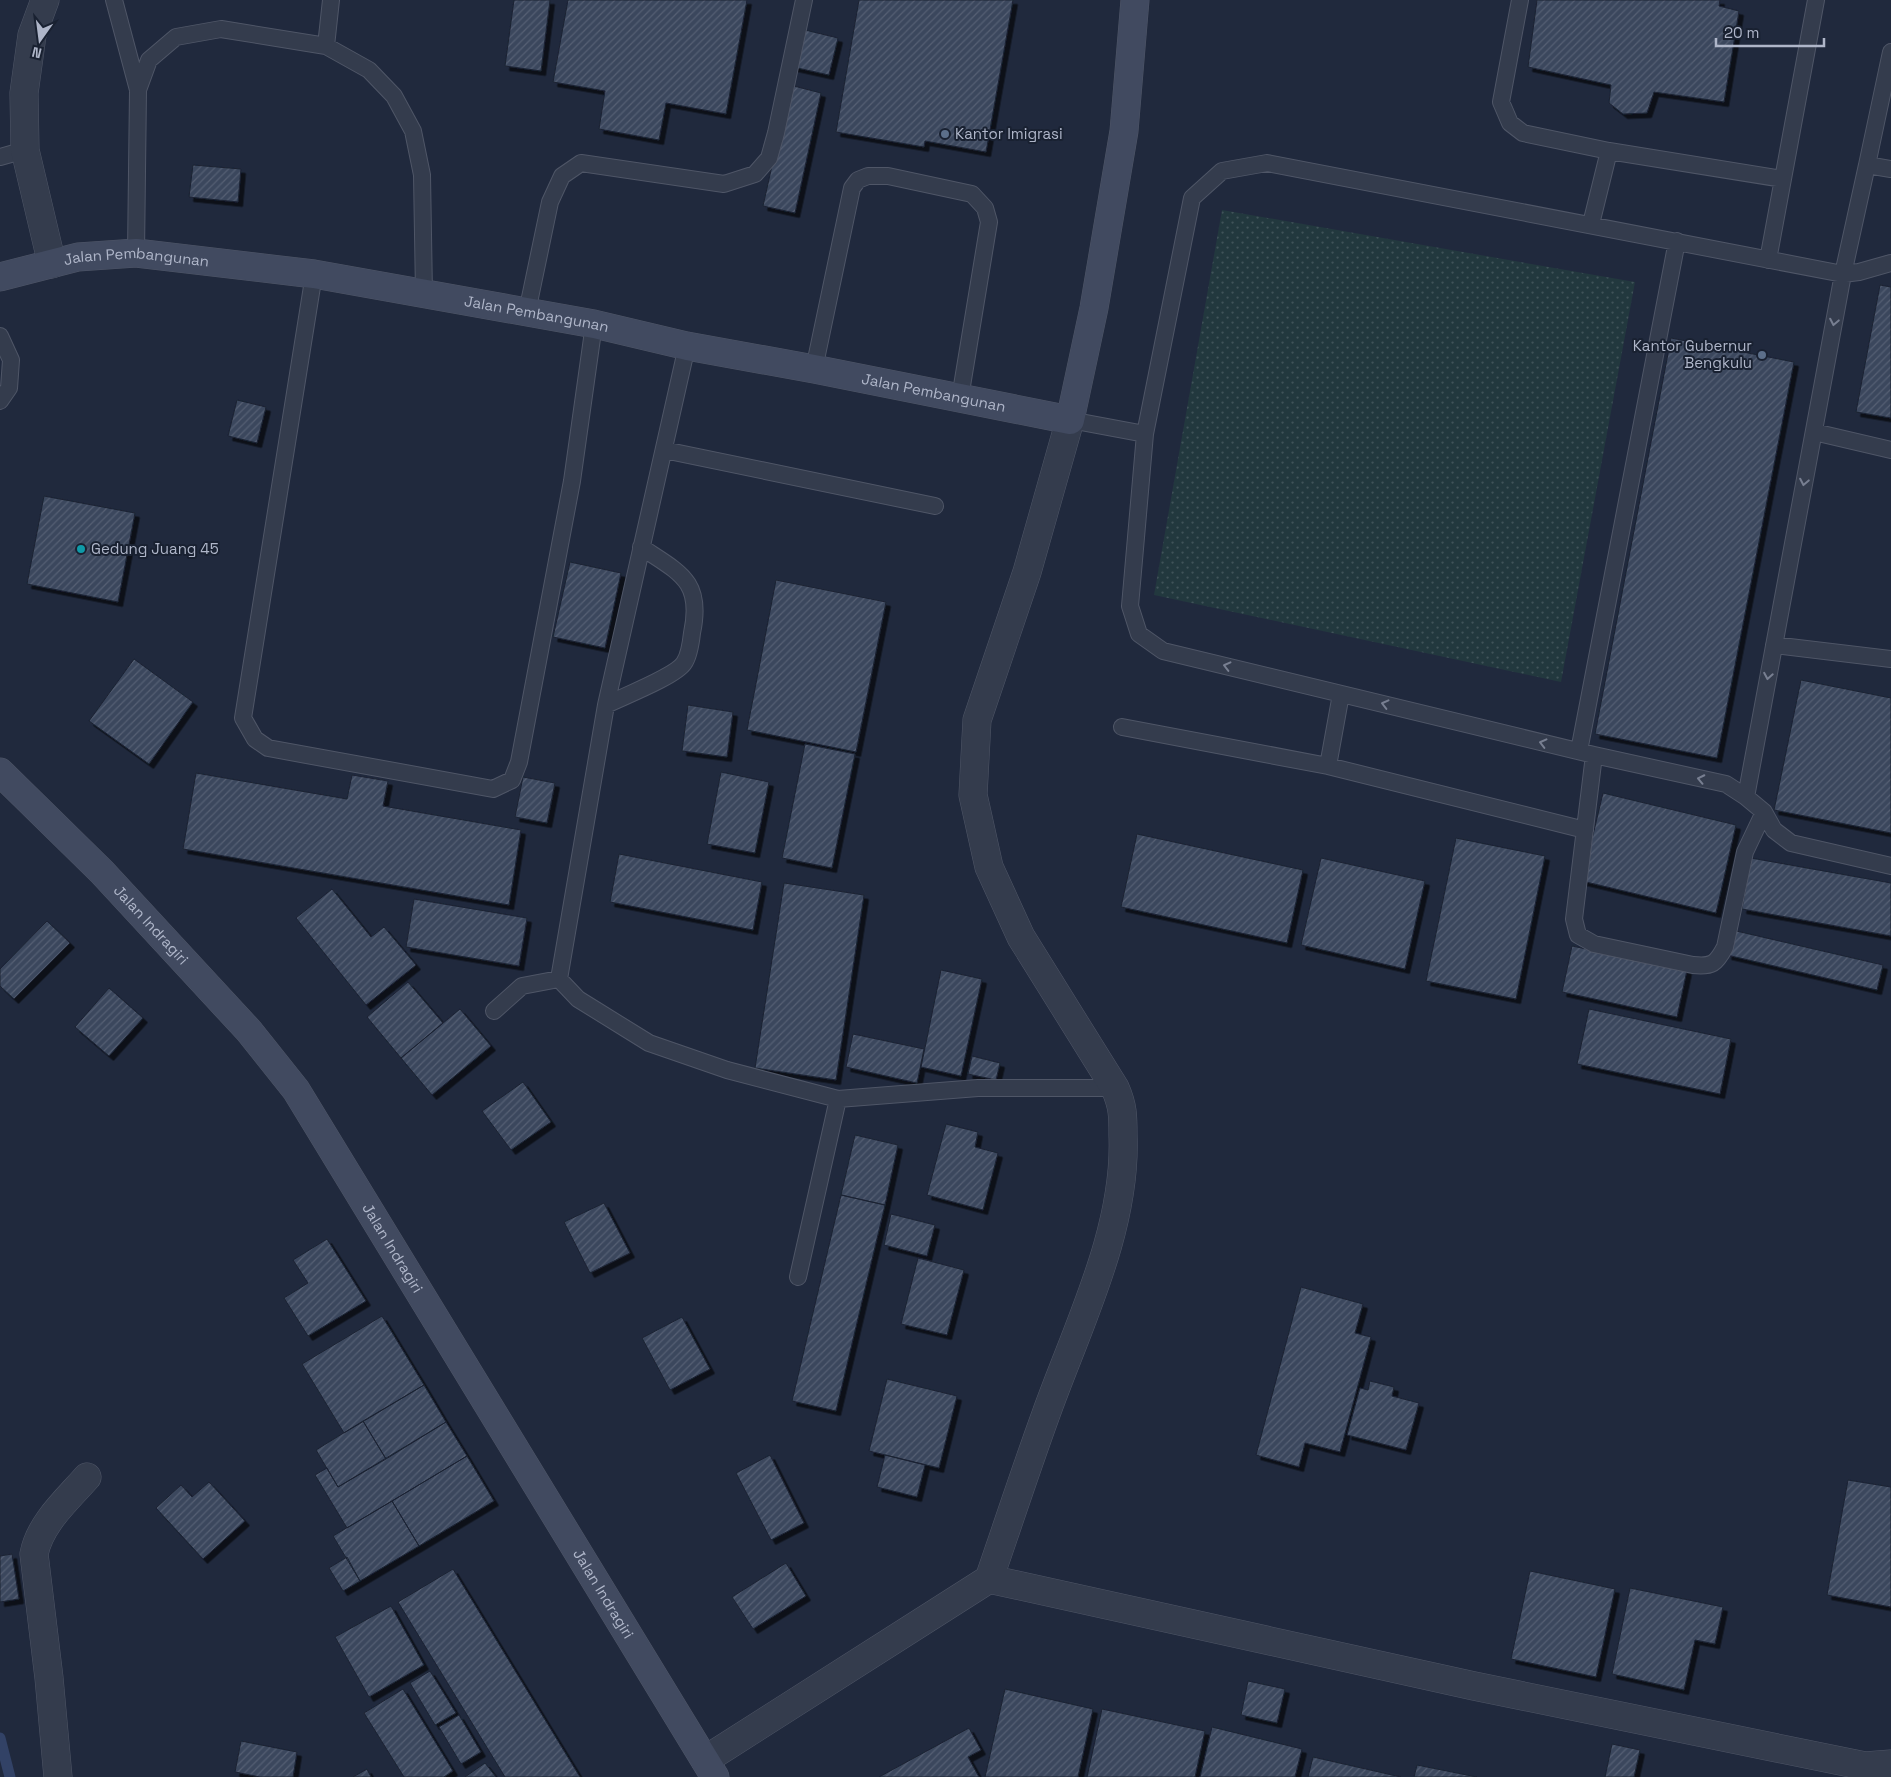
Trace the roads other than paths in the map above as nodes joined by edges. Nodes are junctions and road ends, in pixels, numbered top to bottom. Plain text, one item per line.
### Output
1 (45, 0) edge
2 (114, 0) edge
3 (331, 0) edge
4 (804, 0) edge
5 (1135, 0) edge
6 (1520, 0) edge
7 (1816, 0) edge
8 (326, 46) junction
9 (1891, 52) edge
10 (138, 90) junction
11 (1609, 150) junction
12 (12, 154) edge
13 (1867, 165) junction
14 (1891, 169) edge
15 (1783, 179) junction
16 (1591, 224) junction
17 (1677, 241) junction
18 (136, 253) junction
19 (1768, 260) junction
20 (1891, 263) edge
21 (52, 264) junction
22 (314, 274) junction
23 (1843, 274) junction
24 (0, 277) edge
25 (424, 294) junction
26 (527, 312) junction
27 (594, 324) junction
28 (0, 336) edge
29 (687, 346) junction
30 (814, 369) junction
31 (960, 398) junction
32 (0, 401) edge
33 (1070, 420) junction
34 (1814, 432) junction
35 (1145, 434) junction
36 (664, 450) junction
37 (1891, 450) edge
38 (935, 506) dead end
39 (641, 547) junction
40 (1774, 646) junction
41 (1891, 659) edge
42 (1341, 694) junction
43 (606, 705) junction
44 (1122, 727) dead end
45 (1586, 753) junction
46 (1328, 766) junction
47 (0, 772) edge
48 (1746, 797) junction
49 (1764, 812) junction
50 (1585, 830) junction
51 (1891, 866) edge
52 (559, 979) junction
53 (494, 1011) dead end
54 (1115, 1088) junction
55 (838, 1099) junction
56 (798, 1276) dead end
57 (87, 1477) dead end
58 (990, 1579) junction
59 (710, 1769) edge
60 (1872, 1769) edge
61 (58, 1777) edge

1 - 12 street
2 - 10 lane
3 - 8 lane
4 - 26 lane
5 - 33 street
6 - 11 lane
7 - 15 lane
8 - 10 lane
8 - 25 lane
9 - 13 lane
10 - 18 lane
11 - 15 lane
11 - 16 lane
12 - 21 street
13 - 14 lane
13 - 23 lane
15 - 19 lane
16 - 17 lane
16 - 35 lane
17 - 19 lane
17 - 45 lane
18 - 21 street, Jalan Pembangunan
18 - 22 street, Jalan Pembangunan
19 - 23 lane
20 - 23 lane
21 - 24 street, Jalan Pembangunan
22 - 25 street, Jalan Pembangunan
22 - 27 lane
23 -> 34 lane
25 - 26 street, Jalan Pembangunan
26 - 27 street, Jalan Pembangunan
27 - 29 street, Jalan Pembangunan
28 - 32 lane
29 - 30 street, Jalan Pembangunan
29 - 36 lane
30 - 31 street, Jalan Pembangunan
30 - 31 lane
31 - 33 street, Jalan Pembangunan
33 - 35 lane
33 - 54 street
34 - 37 lane
34 -> 40 lane
42 -> 35 lane
36 - 38 lane
36 - 39 lane
39 - 43 lane
39 - 43 lane
40 - 41 lane
40 -> 48 lane
45 -> 42 lane
42 - 46 lane
43 - 52 lane
44 - 46 lane
48 -> 45 lane
45 - 50 lane
46 - 50 lane
47 - 59 street, Jalan Indragiri
48 - 49 lane
49 - 50 lane
49 - 51 lane
52 - 53 lane
52 - 55 lane
54 - 55 lane
54 - 58 street
55 - 56 lane
57 - 61 street
58 - 59 street
58 - 60 street

